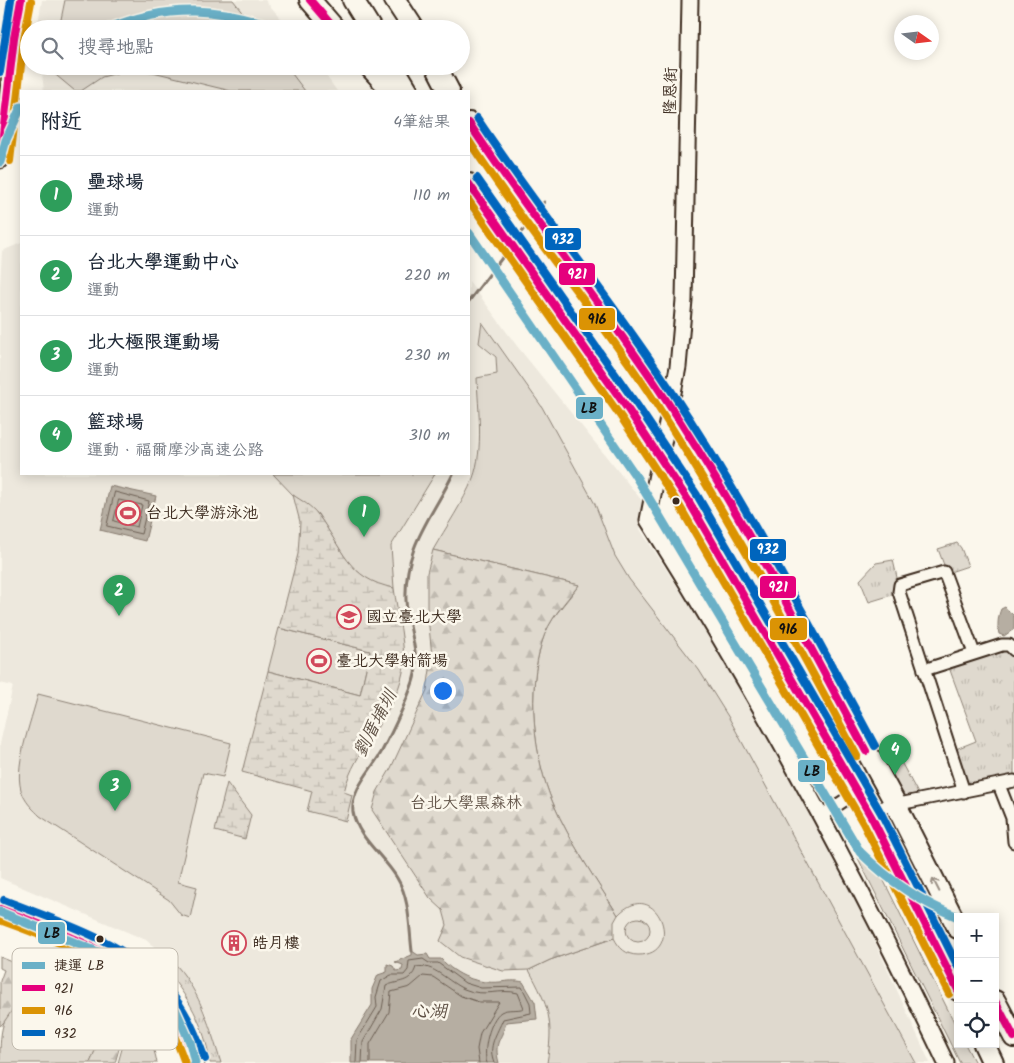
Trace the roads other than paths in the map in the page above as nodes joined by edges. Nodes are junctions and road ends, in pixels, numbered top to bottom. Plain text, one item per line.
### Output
1 (4, 0) edge
2 (21, 0) edge
3 (310, 0) edge
4 (354, 0) edge
5 (395, 0) edge
6 (404, 0) edge
7 (690, 0) edge
8 (327, 20) edge
9 (366, 20) edge
10 (409, 20) edge
11 (412, 20) edge
12 (0, 29) edge
13 (377, 75) edge
14 (398, 75) edge
15 (441, 75) edge
16 (391, 90) edge
17 (407, 90) edge
18 (448, 90) edge
19 (470, 126) edge
20 (0, 160) edge
21 (472, 190) edge
22 (1014, 650) edge
23 (974, 653) junction
24 (924, 670) junction
25 (1014, 781) edge
26 (999, 785) junction
27 (857, 792) junction
28 (964, 792) junction
29 (895, 804) junction
30 (821, 816) junction
31 (1014, 842) edge
32 (0, 909) edge
33 (954, 920) edge
34 (95, 948) edge
35 (954, 982) edge
36 (996, 1003) edge
37 (178, 1020) edge
38 (1014, 1037) edge
39 (986, 1048) edge
40 (196, 1063) edge
41 (946, 1063) edge
42 (994, 1063) edge

1 - 12 street
2 - 20 street
3 - 8 highway
4 - 9 highway
5 - 10 highway
6 - 11 highway
7 - 30 street, 隆恩街
13 - 16 highway
14 - 17 highway
15 - 18 highway
19 - 29 highway, bridge
21 - 27 highway, bridge
22 - 23 street
23 - 24 street
23 - 24 street
24 - 28 street
25 - 26 street
26 - 28 street
26 - 31 street
27 - 29 street
27 - 30 street
27 - 35 highway
28 - 29 street
33 -> 29 highway
30 - 41 street, 隆恩街
32 - 34 street
36 - 38 highway
37 - 40 street
39 - 42 highway

